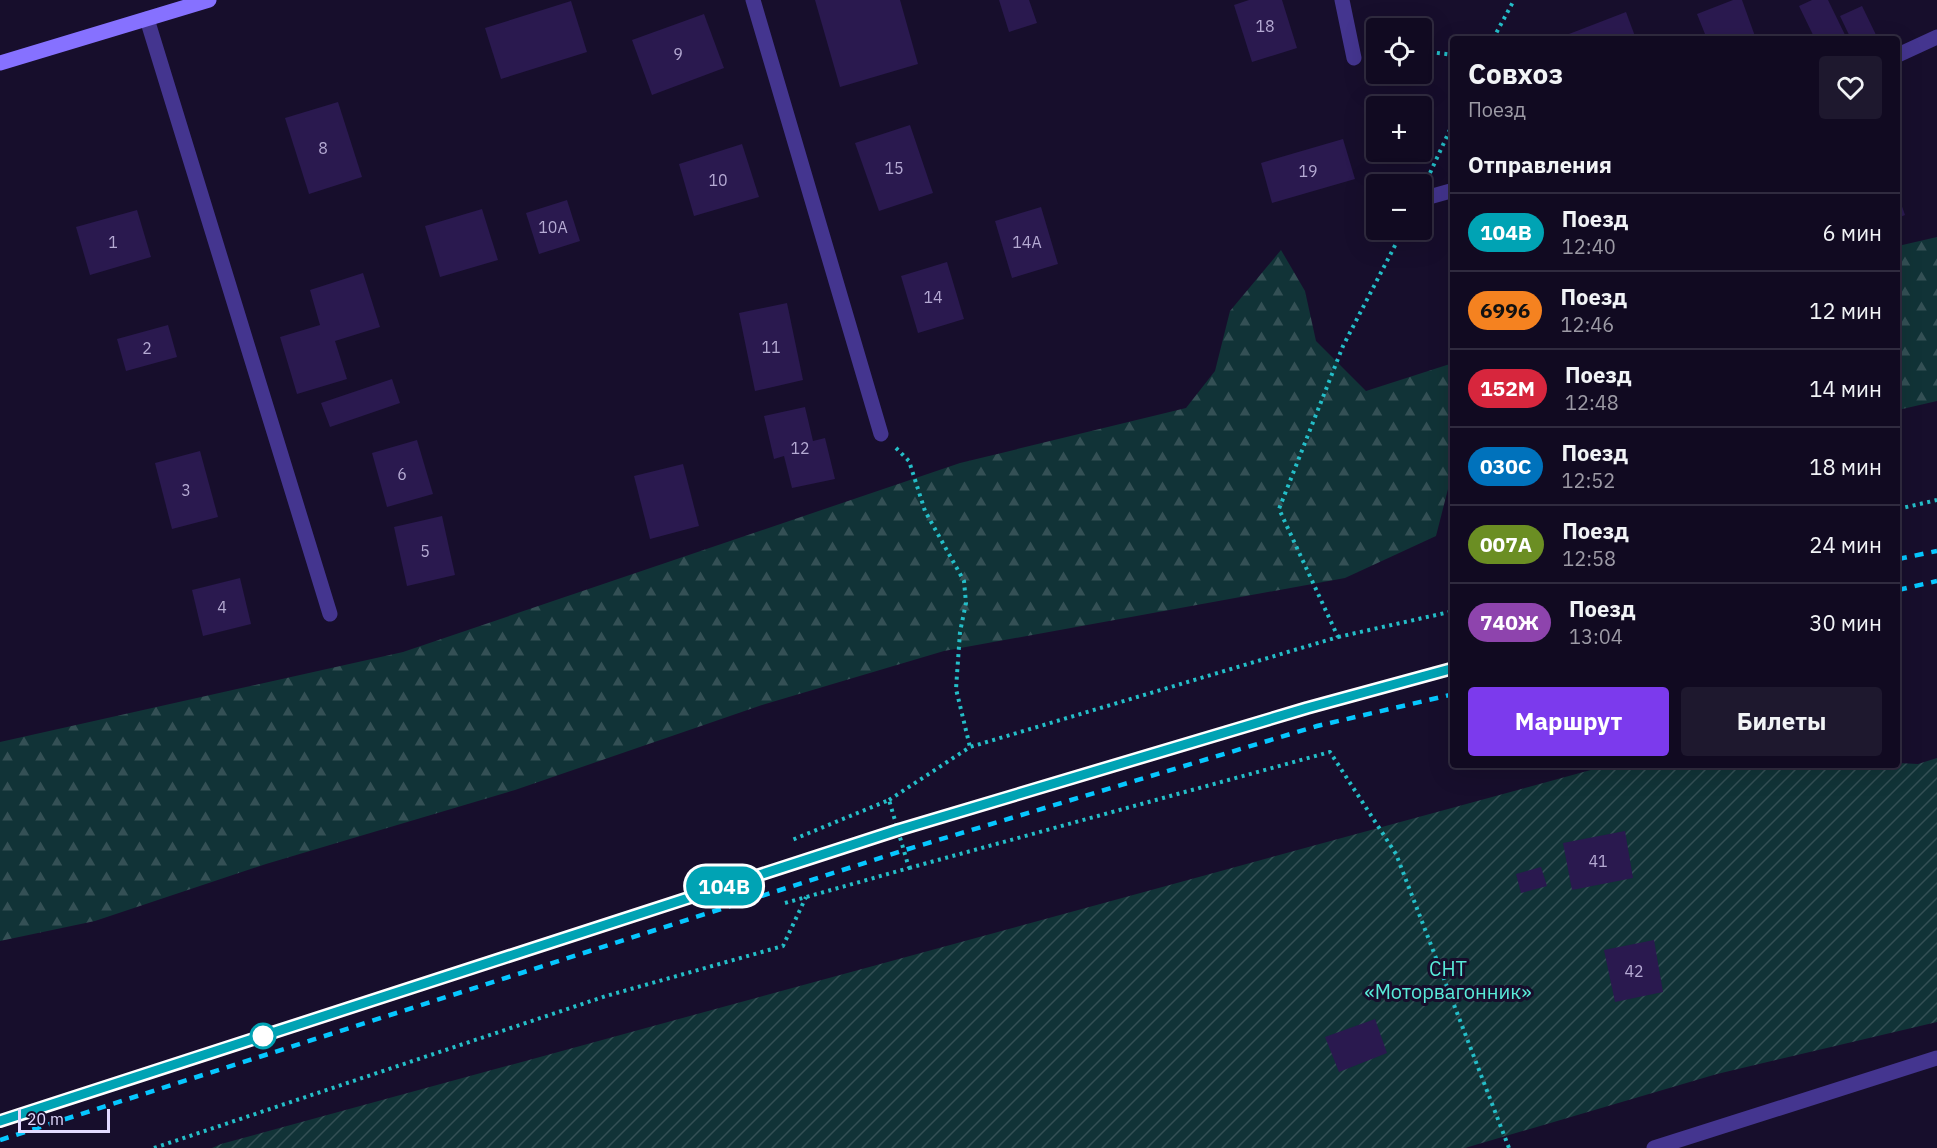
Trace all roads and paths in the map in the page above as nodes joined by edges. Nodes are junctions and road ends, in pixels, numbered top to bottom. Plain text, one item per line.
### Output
1 (209, 0) edge
2 (753, 0) edge
3 (1342, 0) edge
4 (1514, 0) edge
5 (147, 19) junction
6 (1495, 36) edge
7 (1937, 38) edge
8 (1432, 52) edge
9 (1450, 54) edge
10 (1900, 54) edge
11 (1354, 58) dead end
12 (0, 63) edge
13 (1450, 130) edge
14 (1429, 174) edge
15 (1450, 191) edge
16 (1432, 196) edge
17 (1397, 240) edge
18 (881, 434) joint
19 (1937, 500) edge
20 (1900, 509) edge
21 (1450, 612) edge
22 (330, 614) dead end
23 (1338, 637) junction
24 (970, 747) junction
25 (889, 800) junction
26 (792, 840) dead end
27 (909, 868) junction
28 (806, 897) junction
29 (785, 903) dead end
30 (1937, 1058) edge
31 (154, 1148) edge
32 (1509, 1148) edge
33 (1654, 1148) edge

1 - 5 main road
2 - 18 street
3 - 11 street
4 - 6 path
5 - 12 main road
5 - 22 street
7 - 10 street
8 - 9 path
13 - 14 path
15 - 16 street
17 - 23 path
18 - 24 path
19 - 20 path
21 - 23 path
23 - 24 path
24 - 25 path
25 - 26 path
25 - 27 path
27 - 28 path
27 - 32 path
28 - 29 path
28 - 31 path
30 - 33 street

